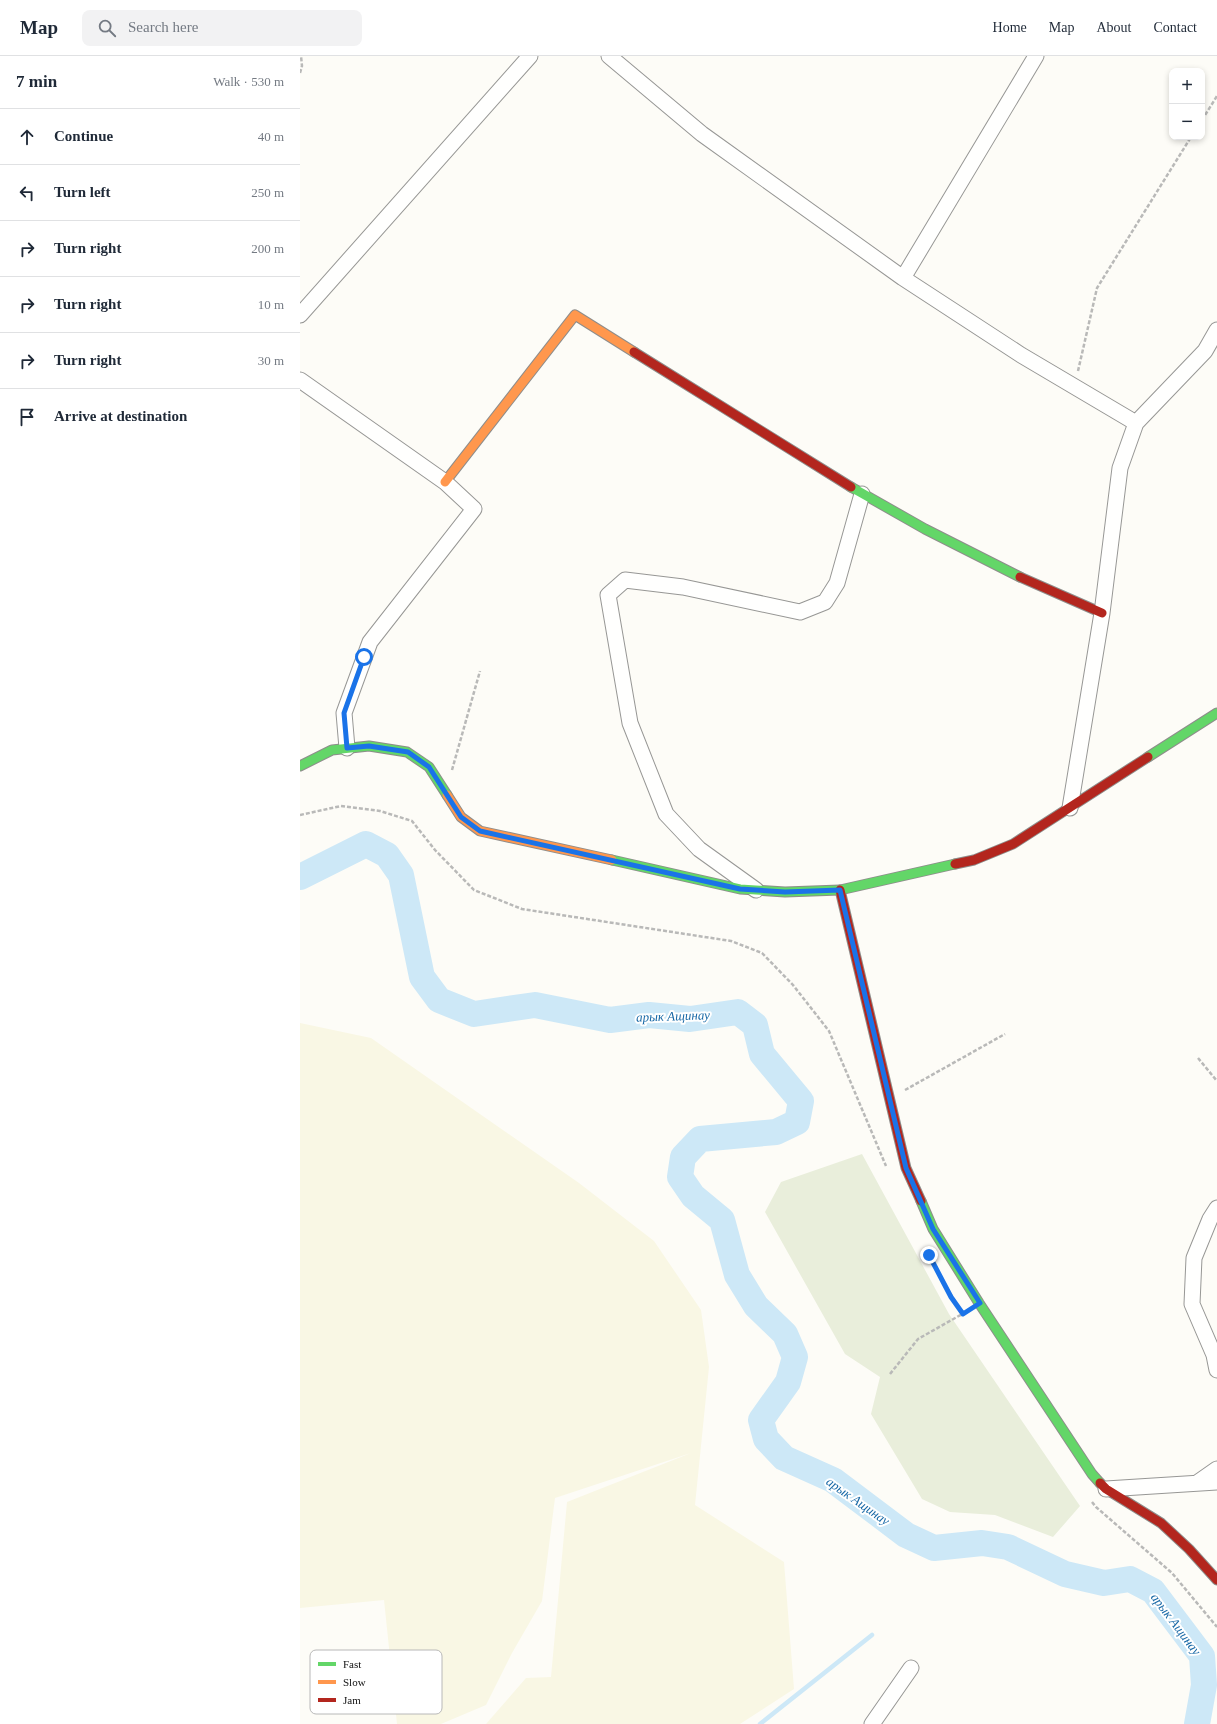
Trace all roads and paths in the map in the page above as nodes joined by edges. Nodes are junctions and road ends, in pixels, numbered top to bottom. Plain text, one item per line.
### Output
1 (301, 56) edge
2 (530, 56) edge
3 (608, 56) edge
4 (1036, 56) edge
5 (300, 73) edge
6 (1217, 96) edge
7 (1205, 115) edge
8 (1189, 140) edge
9 (903, 278) junction
10 (300, 316) edge
11 (1217, 330) edge
12 (300, 380) edge
13 (1074, 386) junction
14 (1136, 423) junction
15 (445, 482) junction
16 (862, 494) junction
17 (1102, 613) junction
18 (480, 671) dead end
19 (1217, 713) edge
20 (347, 748) junction
21 (300, 766) edge
22 (452, 770) dead end
23 (1070, 808) junction
24 (300, 815) edge
25 (757, 890) junction
26 (840, 890) junction
27 (1005, 1034) dead end
28 (1198, 1058) dead end
29 (1217, 1081) edge
30 (888, 1099) junction
31 (887, 1170) dead end
32 (1217, 1208) edge
33 (944, 1283) dead end
34 (980, 1303) junction
35 (963, 1314) junction
36 (967, 1320) dead end
37 (1217, 1370) edge
38 (890, 1374) dead end
39 (1217, 1469) edge
40 (1217, 1482) edge
41 (1196, 1484) junction
42 (1106, 1489) junction
43 (1091, 1501) dead end
44 (1217, 1580) edge
45 (1217, 1627) edge
46 (911, 1668) dead end
47 (872, 1724) edge

1 - 5 path
2 - 10 street
3 - 9 street
4 - 9 street
6 - 7 path
8 - 13 path
9 - 13 street
11 - 14 street
12 - 15 street
13 - 14 street
14 - 17 street
15 - 16 street
15 - 20 street
16 - 17 street
16 - 25 street
17 - 23 street
18 - 22 path
19 - 23 street
20 - 21 street
20 - 25 street
23 - 26 street
24 - 31 path
25 - 26 street
26 - 30 street
27 - 30 path
28 - 29 path
30 - 34 street
32 - 37 street
33 - 35 path
34 - 35 path
34 - 42 street
35 - 36 path
35 - 38 path
39 - 41 street
40 - 41 street
41 - 42 street
42 - 44 street
43 - 45 path
46 - 47 street

